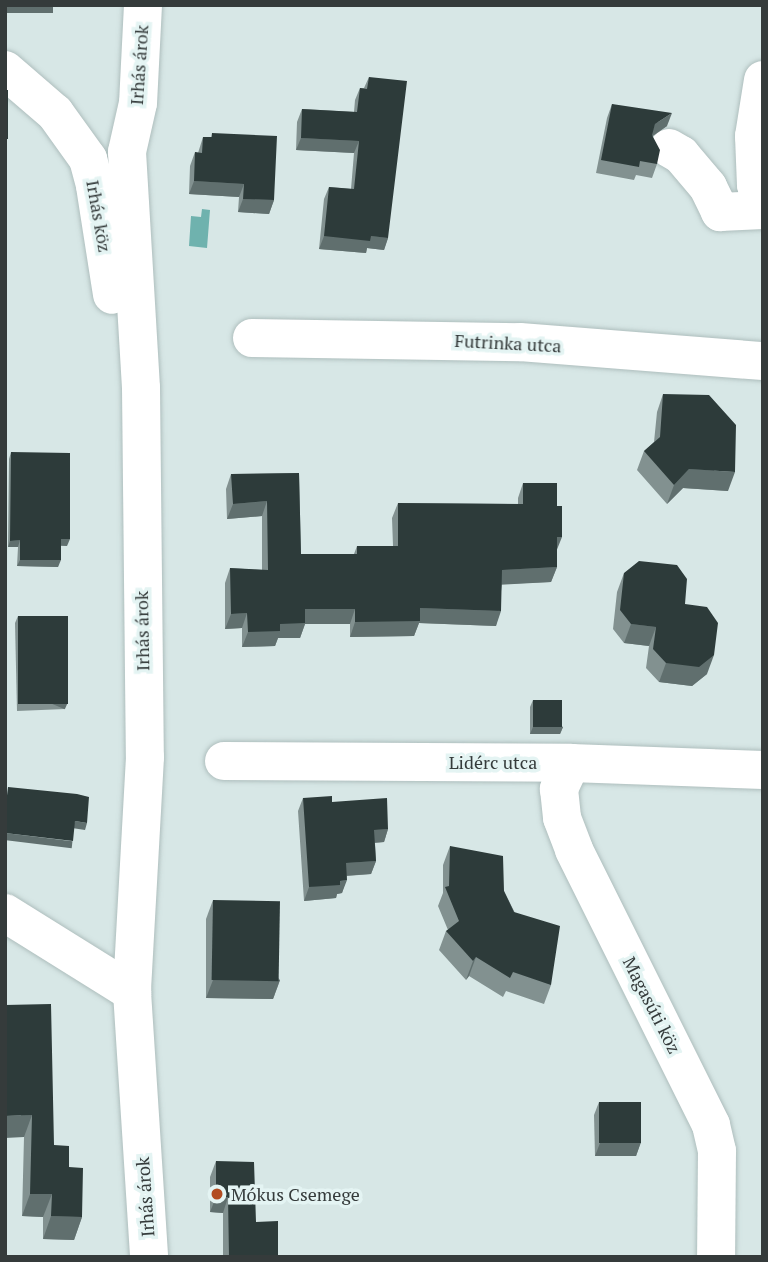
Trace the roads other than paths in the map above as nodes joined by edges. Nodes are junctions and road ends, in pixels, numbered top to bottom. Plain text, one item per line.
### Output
1 (143, 5) edge
2 (5, 70) edge
3 (763, 80) edge
4 (669, 148) dead end
5 (763, 209) edge
6 (252, 338) dead end
7 (763, 361) edge
8 (141, 388) junction
9 (223, 761) dead end
10 (571, 763) junction
11 (763, 770) edge
12 (5, 913) edge
13 (132, 992) junction
14 (149, 1257) edge
15 (716, 1257) edge

1 - 8 street, Irhás árok
2 - 8 street, Irhás köz
3 - 5 street
4 - 5 street
6 - 7 street, Futrinka utca
8 - 13 street, Irhás árok
9 - 10 street, Lidérc utca
10 - 11 street, Lidérc utca
10 - 15 street, Magasúti köz
12 - 13 street
13 - 14 street, Irhás árok

